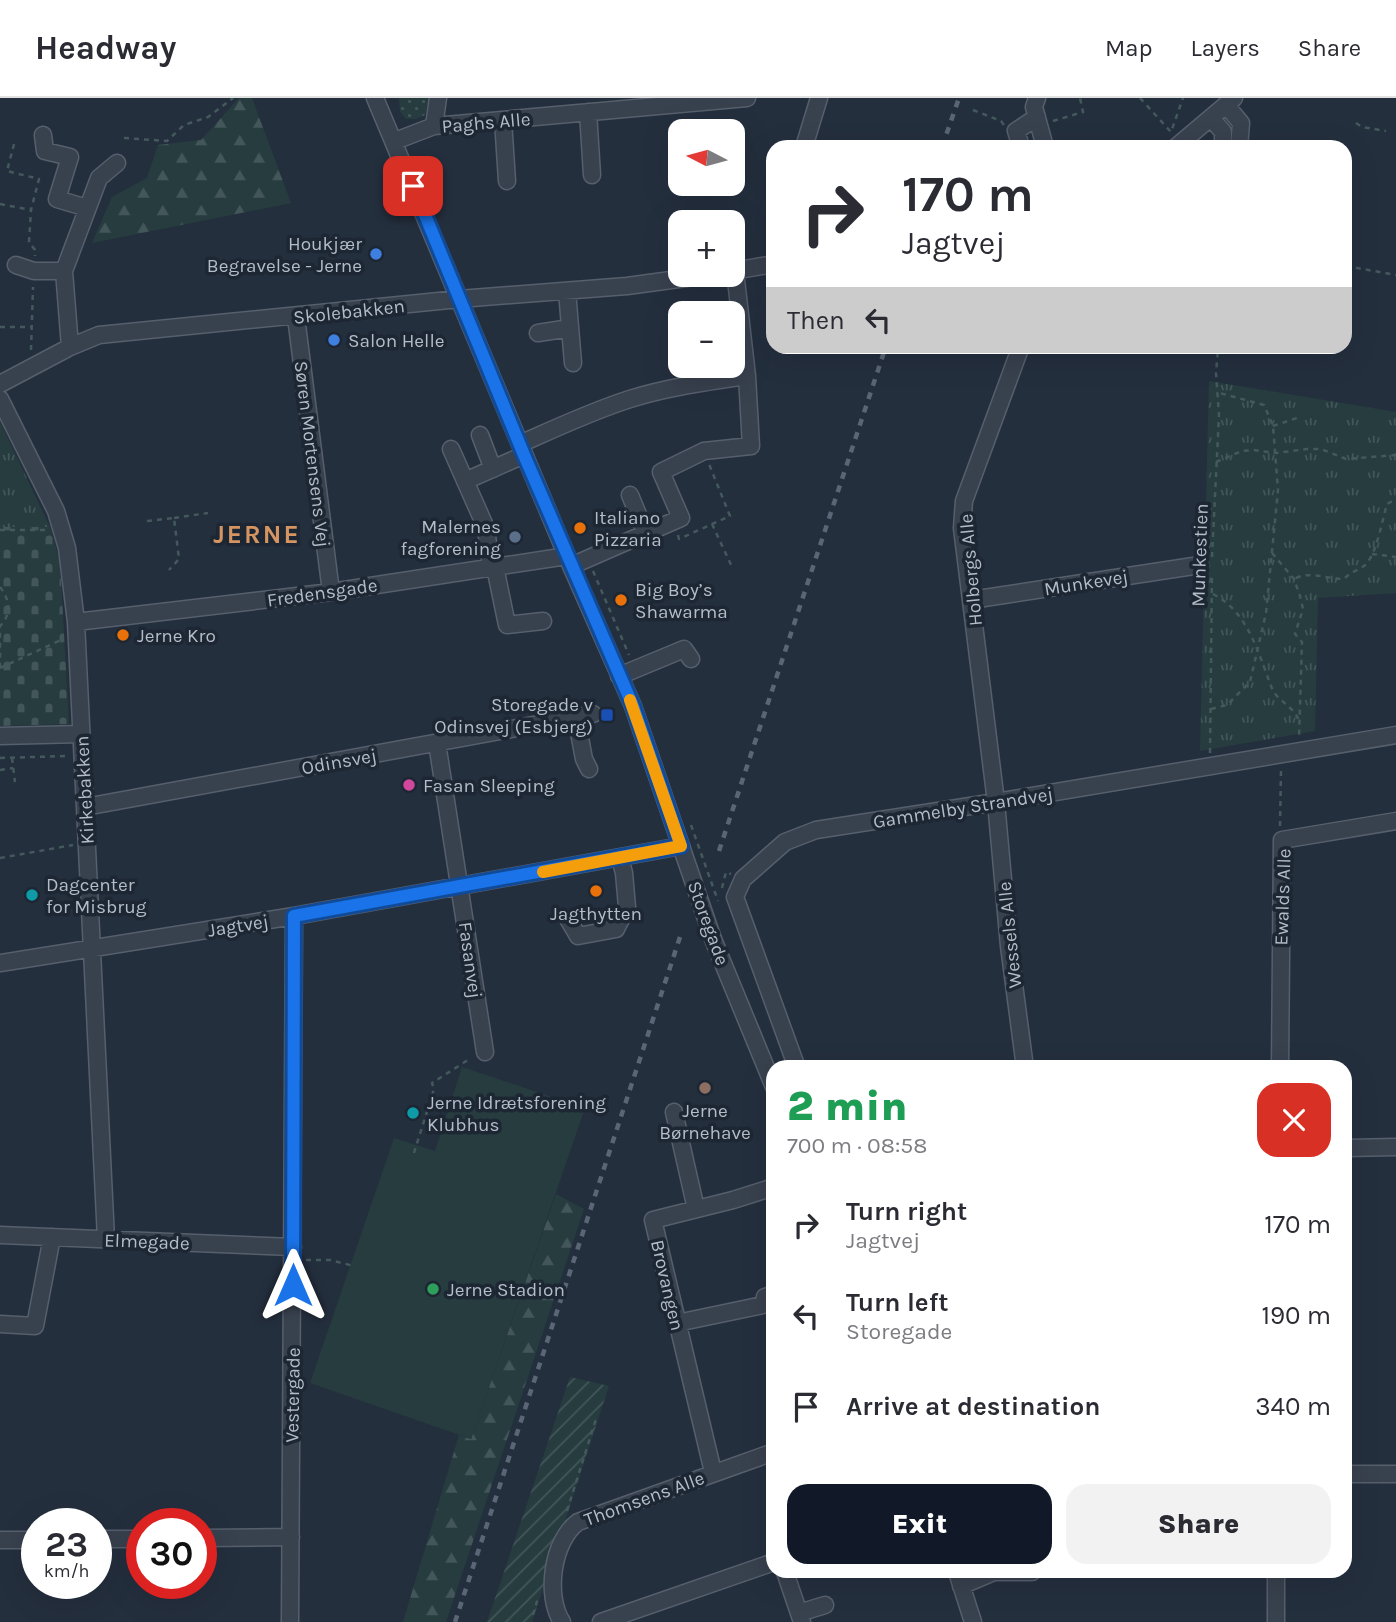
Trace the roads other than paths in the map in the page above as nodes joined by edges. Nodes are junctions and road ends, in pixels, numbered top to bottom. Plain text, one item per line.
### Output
1 (375, 98) edge
2 (438, 98) edge
3 (747, 98) edge
4 (819, 98) edge
5 (1037, 98) edge
6 (1230, 102) edge
7 (588, 112) junction
8 (1212, 117) junction
9 (503, 120) junction
10 (1038, 121) junction
11 (434, 126) junction
12 (43, 135) dead end
13 (806, 140) edge
14 (1019, 140) edge
15 (1043, 140) edge
16 (1184, 140) edge
17 (1223, 140) edge
18 (1239, 140) edge
19 (395, 141) junction
20 (117, 163) dead end
21 (592, 174) dead end
22 (507, 181) dead end
23 (88, 208) junction
24 (16, 265) dead end
25 (766, 265) edge
26 (745, 269) edge
27 (64, 271) junction
28 (668, 280) edge
29 (736, 287) edge
30 (567, 291) junction
31 (459, 299) junction
32 (296, 317) junction
33 (570, 328) junction
34 (538, 333) dead end
35 (70, 346) junction
36 (1018, 354) edge
37 (573, 363) dead end
38 (747, 376) junction
39 (0, 384) edge
40 (0, 398) edge
41 (480, 435) dead end
42 (451, 449) dead end
43 (522, 449) junction
44 (494, 469) junction
45 (465, 481) junction
46 (630, 495) dead end
47 (646, 534) junction
48 (569, 561) junction
49 (1200, 565) dead end
50 (493, 567) junction
51 (331, 592) junction
52 (971, 600) junction
53 (543, 621) dead end
54 (76, 622) junction
55 (691, 659) dead end
56 (619, 676) junction
57 (593, 714) dead end
58 (576, 717) junction
59 (81, 734) junction
60 (0, 736) edge
61 (1396, 736) edge
62 (437, 743) junction
63 (589, 769) dead end
64 (996, 802) junction
65 (85, 807) junction
66 (1396, 821) edge
67 (681, 846) junction
68 (620, 858) junction
69 (460, 887) junction
70 (294, 916) junction
71 (568, 919) dead end
72 (92, 948) junction
73 (0, 963) edge
74 (485, 1052) road end
75 (794, 1060) edge
76 (1024, 1060) edge
77 (1280, 1060) edge
78 (766, 1068) edge
79 (674, 1112) dead end
80 (1396, 1147) edge
81 (1352, 1148) edge
82 (766, 1190) edge
83 (696, 1209) junction
84 (0, 1235) edge
85 (52, 1237) junction
86 (106, 1239) junction
87 (293, 1253) junction
88 (766, 1297) edge
89 (677, 1323) junction
90 (0, 1324) edge
91 (766, 1455) edge
92 (713, 1472) junction
93 (1352, 1474) edge
94 (1396, 1474) edge
95 (291, 1537) junction
96 (217, 1538) edge
97 (0, 1540) edge
98 (21, 1540) edge
99 (766, 1563) edge
100 (787, 1578) edge
101 (1276, 1578) edge
102 (959, 1579) edge
103 (825, 1605) dead end
104 (801, 1618) edge
105 (290, 1622) edge
106 (562, 1622) edge
107 (601, 1622) edge
108 (973, 1622) edge
109 (1276, 1622) edge

1 - 19 street, Storegade
2 - 11 street
3 - 7 street, Paghs Alle
4 - 13 street
5 - 10 street
6 - 8 street
6 - 18 street
7 - 9 street, Paghs Alle
7 - 21 street
8 - 16 street
8 - 17 street
9 - 11 street, Paghs Alle
9 - 22 street
10 - 14 street
10 - 15 street
11 - 19 street, Paghs Alle
12 - 23 street
19 - 31 street, Storegade
20 - 23 street
23 - 27 street
24 - 27 street
25 - 26 street
27 - 35 street
28 - 30 street, Skolebakken
29 - 38 street
30 - 31 street, Skolebakken
30 - 33 street
31 - 32 street, Skolebakken
31 - 43 street, Storegade
32 - 35 street, Skolebakken
32 - 51 street, Søren Mortensens Vej
33 - 34 street
33 - 37 street
35 - 39 street, Skolebakken
36 - 52 street, Holbergs Alle
38 - 43 street
38 - 47 street, Fredensgade
40 - 54 street, Kirkebakken
41 - 44 street
42 - 45 street
43 - 44 street
43 - 48 street, Storegade
44 - 45 street
45 - 50 street
46 - 47 street
47 - 48 street, Fredensgade
48 - 50 street, Fredensgade
48 - 56 street, Storegade
49 - 52 street, Munkevej
50 - 51 street, Fredensgade
50 - 53 street
51 - 54 street, Fredensgade
52 - 64 street, Holbergs Alle
54 - 59 street, Kirkebakken
55 - 56 street
56 - 67 street, Storegade
57 - 58 street, Odinsvej
58 - 62 street, Odinsvej
58 - 63 street
59 - 60 street
59 - 65 street, Kirkebakken
61 - 64 street, Gammelby Strandvej
62 - 65 street, Odinsvej
62 - 69 street, Fasanvej
64 - 75 street, Gammelby Strandvej
64 - 76 street, Wessels Alle
65 - 72 street, Kirkebakken
66 - 77 street, Ewalds Alle
67 - 68 street, Jagtvej
67 - 78 street, Storegade, bridge
68 - 69 street, Jagtvej
68 - 71 street
69 - 70 street, Jagtvej
69 - 74 street, Fasanvej
70 - 72 street, Jagtvej
70 - 87 street, Vestergade
72 - 73 street, Jagtvej
72 - 86 street, Kirkebakken
79 - 83 street
80 - 81 street
82 - 83 street, Brovangen
83 - 89 street, Brovangen
84 - 85 street, Elmegade
85 - 86 street, Elmegade
85 - 90 street
86 - 87 street, Elmegade
87 - 95 street, Vestergade
88 - 89 street
89 - 92 street, Brovangen
91 - 92 street, Thomsens Alle
92 - 106 street, Thomsens Alle
93 - 94 street
95 - 96 street
95 - 105 street, Vestergade
97 - 98 street
99 - 107 street
100 - 104 street
101 - 109 street
102 - 108 street
103 - 104 street

